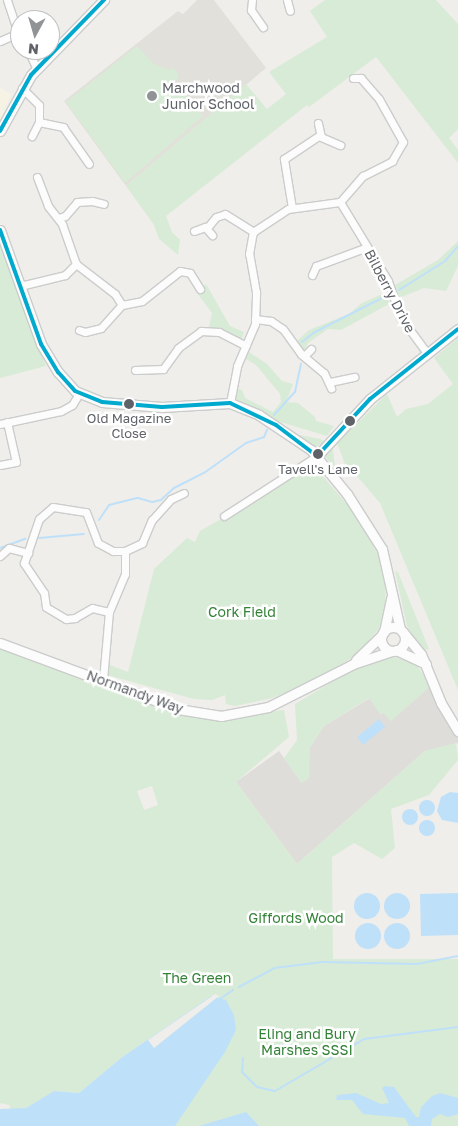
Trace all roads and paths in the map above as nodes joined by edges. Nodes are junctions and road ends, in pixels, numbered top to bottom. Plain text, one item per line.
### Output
1 (104, 0) edge
2 (252, 0) edge
3 (287, 0) edge
4 (290, 11) dead end
5 (263, 27) dead end
6 (33, 60) edge
7 (37, 69) junction
8 (353, 78) dead end
9 (22, 88) junction
10 (39, 122) junction
11 (318, 123) dead end
12 (0, 131) edge
13 (320, 135) junction
14 (32, 136) dead end
15 (412, 138) dead end
16 (403, 139) junction
17 (340, 145) dead end
18 (277, 155) dead end
19 (283, 161) junction
20 (89, 164) dead end
21 (37, 177) dead end
22 (340, 202) junction
23 (104, 204) dead end
24 (292, 208) junction
25 (58, 218) junction
26 (207, 228) junction
27 (0, 230) edge
28 (194, 231) dead end
29 (254, 232) junction
30 (212, 235) dead end
31 (366, 246) junction
32 (76, 264) junction
33 (312, 275) dead end
34 (20, 286) junction
35 (200, 289) dead end
36 (122, 305) junction
37 (255, 319) junction
38 (458, 329) edge
39 (80, 330) dead end
40 (246, 346) junction
41 (311, 349) dead end
42 (427, 353) junction
43 (304, 356) junction
44 (135, 370) dead end
45 (354, 377) dead end
46 (79, 394) junction
47 (230, 403) junction
48 (4, 423) edge
49 (317, 456) junction
50 (0, 465) edge
51 (184, 493) dead end
52 (224, 516) dead end
53 (125, 551) junction
54 (28, 552) junction
55 (0, 556) edge
56 (391, 598) junction
57 (110, 612) junction
58 (401, 631) junction
59 (383, 633) junction
60 (0, 643) edge
61 (394, 650) junction
62 (352, 664) junction
63 (426, 664) junction
64 (103, 680) junction
65 (458, 731) edge

1 - 7 street
2 - 5 street
3 - 4 street
6 - 7 street
7 - 9 street
8 - 16 street
9 - 10 street
9 - 12 street
10 - 14 street
10 - 20 street
11 - 13 street
13 - 17 street
13 - 19 street
15 - 16 street
16 - 22 street
18 - 19 street
19 - 24 street
21 - 25 street
22 - 24 street
22 - 31 street, Bilberry Drive
23 - 25 street
24 - 29 street
25 - 32 street
26 - 28 street
26 - 29 street
26 - 30 street
27 - 34 street
29 - 37 street
31 - 33 street
31 - 42 street, Bilberry Drive
32 - 34 street
32 - 36 street
34 - 46 street
35 - 36 street
36 - 39 street
37 - 40 street
37 - 43 street
38 - 42 street
40 - 44 street
40 - 47 street
41 - 43 street
42 - 49 street
43 - 45 street
46 - 47 street
46 - 48 street
47 - 49 street
48 - 50 street
49 - 52 street
49 - 56 street
51 - 53 street
53 - 54 street
53 - 57 street
54 - 55 street
54 - 57 street
56 - 58 street
56 - 59 street
57 - 64 street
58 - 59 street
58 - 61 street
58 - 63 street
59 - 61 street
59 - 62 street, Normandy Way
60 - 64 street, Normandy Way
61 - 62 street, Normandy Way
61 - 63 street
62 - 64 street, Normandy Way
63 - 65 street

